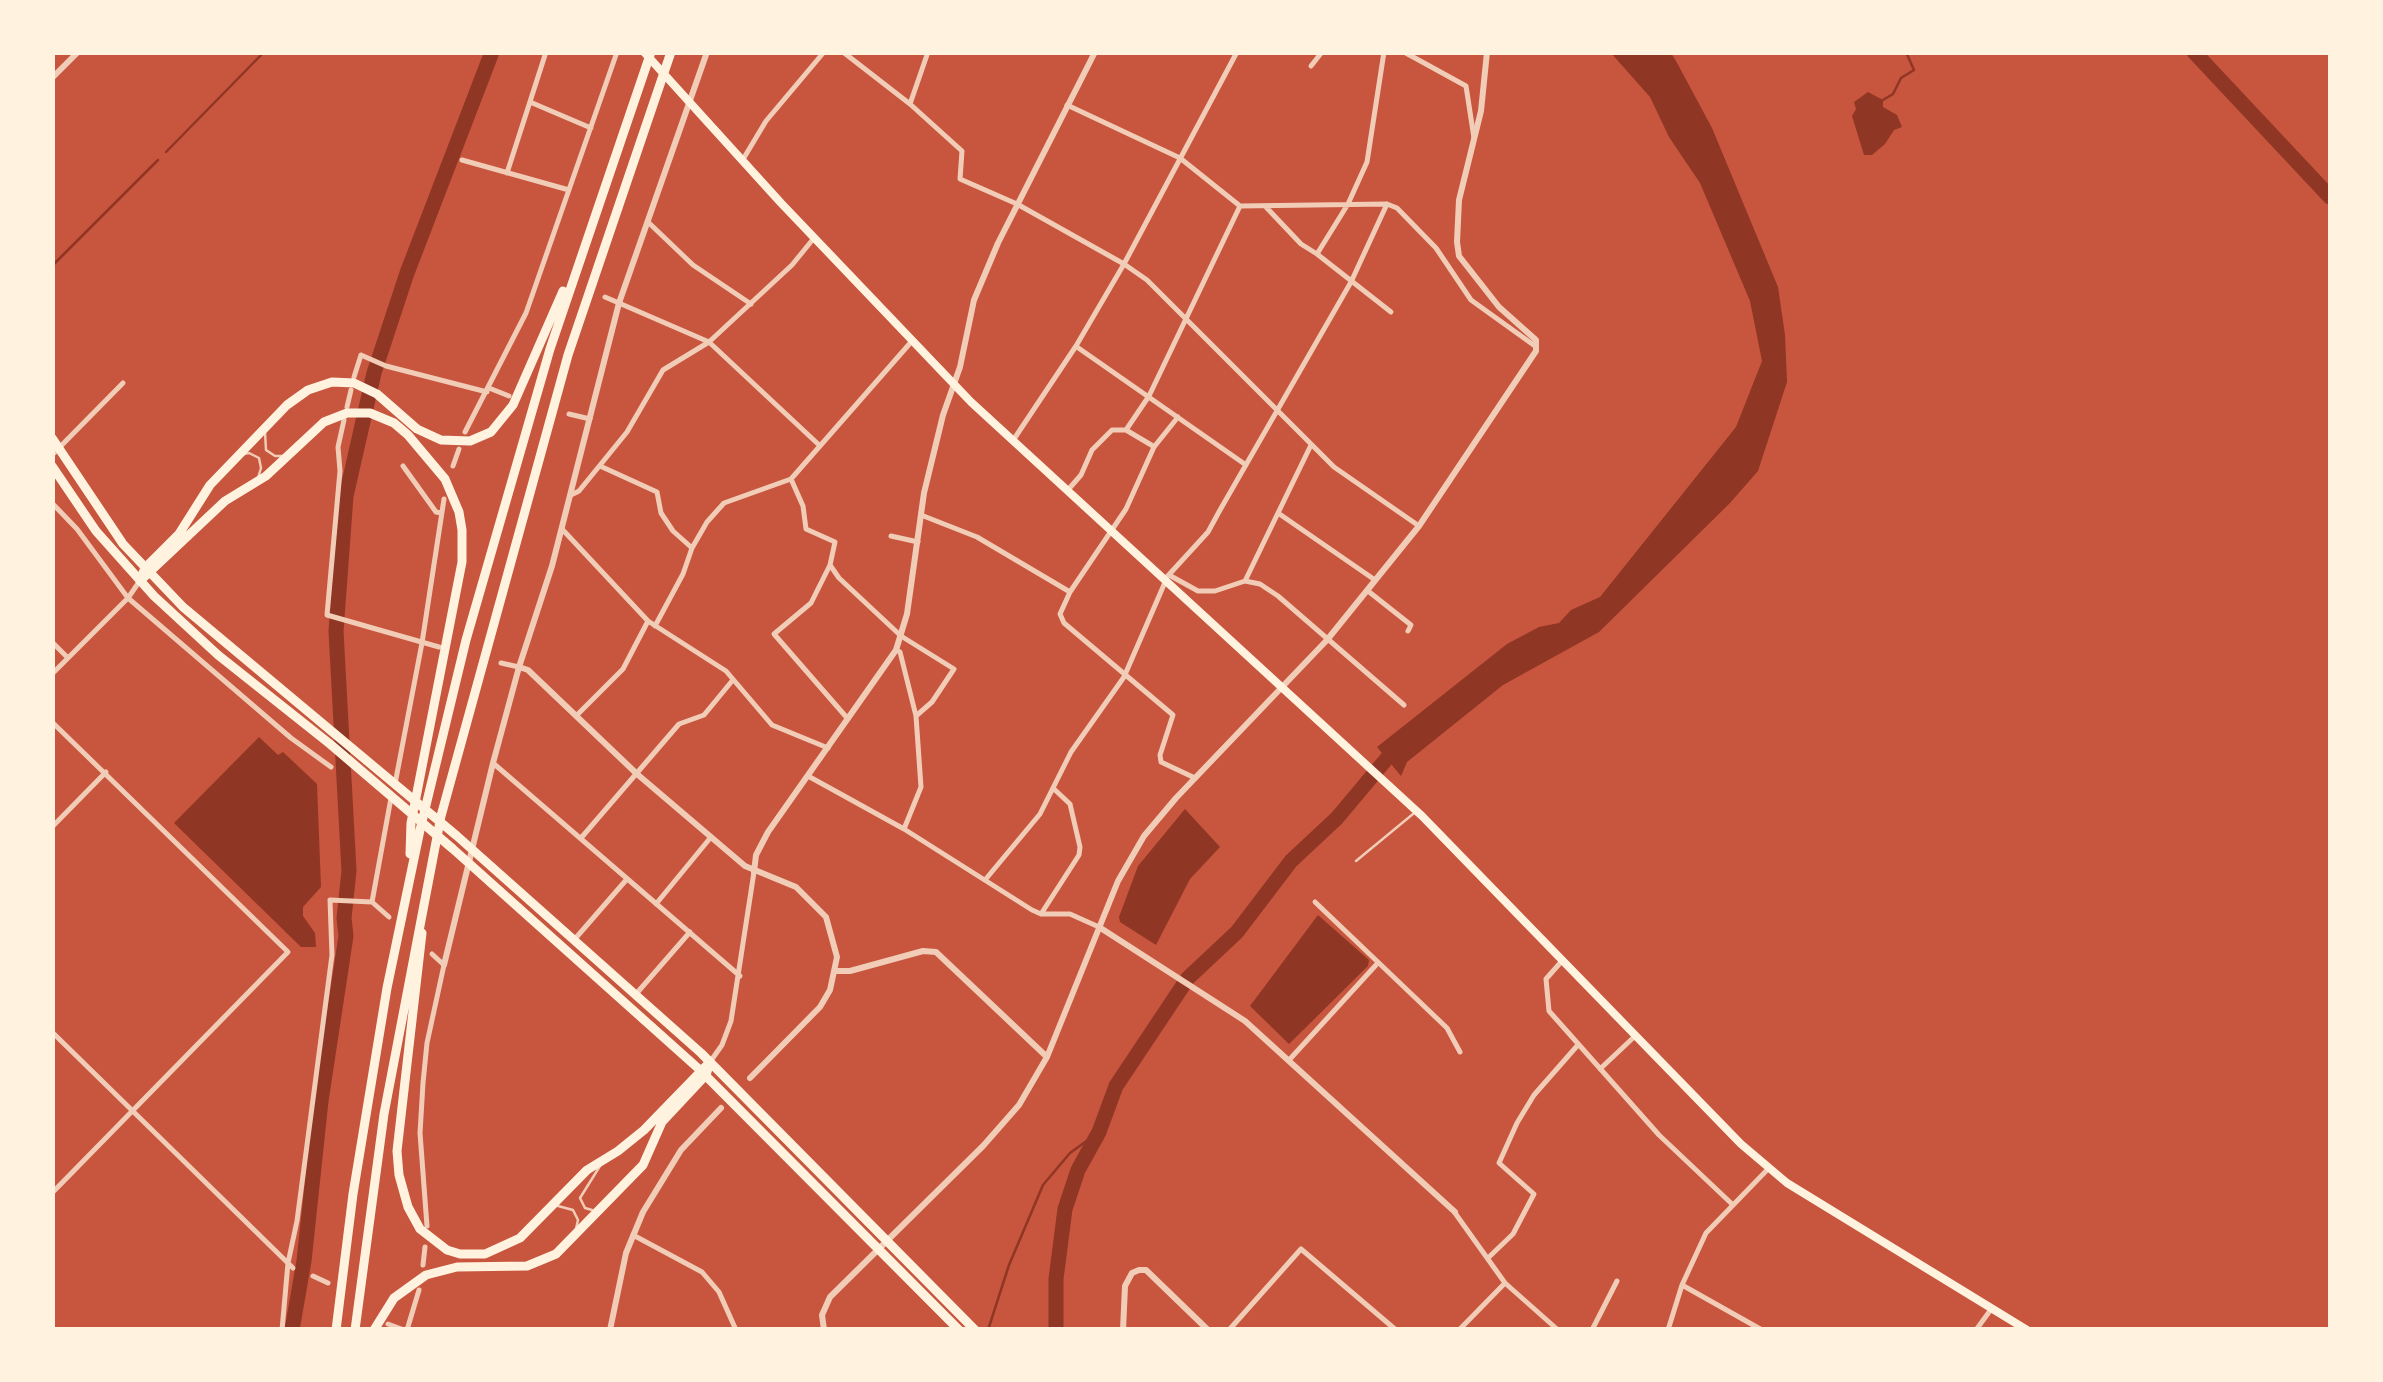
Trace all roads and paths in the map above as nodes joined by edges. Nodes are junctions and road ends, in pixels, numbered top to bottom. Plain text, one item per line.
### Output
1 (78, 52) edge
2 (546, 52) edge
3 (617, 52) edge
4 (647, 52) edge
5 (707, 52) edge
6 (824, 52) edge
7 (843, 52) edge
8 (928, 52) edge
9 (1094, 52) edge
10 (1237, 52) edge
11 (1322, 52) edge
12 (1384, 52) edge
13 (1404, 52) edge
14 (1487, 52) edge
15 (669, 57) edge
16 (1312, 66) dead end
17 (52, 78) edge
18 (530, 102) junction
19 (690, 102) junction
20 (910, 104) junction
21 (1067, 105) junction
22 (591, 128) junction
23 (1474, 141) junction
24 (1180, 158) junction
25 (462, 160) dead end
26 (742, 161) junction
27 (507, 173) junction
28 (569, 190) junction
29 (1017, 204) junction
30 (1348, 204) junction
31 (1386, 204) junction
32 (1240, 206) junction
33 (1266, 206) junction
34 (646, 221) junction
35 (814, 238) junction
36 (1317, 254) junction
37 (579, 256) junction
38 (1124, 264) junction
39 (540, 277) junction
40 (552, 280) dead end
41 (1350, 282) junction
42 (606, 298) dead end
43 (619, 303) junction
44 (751, 304) junction
45 (1391, 312) dead end
46 (1186, 317) junction
47 (709, 342) junction
48 (912, 342) junction
49 (1076, 346) junction
50 (1538, 348) junction
51 (123, 383) dead end
52 (353, 383) junction
53 (954, 384) junction
54 (488, 390) junction
55 (509, 396) dead end
56 (1150, 396) junction
57 (1276, 410) junction
58 (346, 414) junction
59 (569, 414) dead end
60 (1178, 417) junction
61 (590, 419) junction
62 (266, 425) junction
63 (1126, 430) junction
64 (466, 432) dead end
65 (52, 438) edge
66 (1012, 442) junction
67 (819, 445) junction
68 (1311, 445) junction
69 (1154, 447) junction
70 (459, 449) dead end
71 (55, 452) edge
72 (289, 454) junction
73 (234, 459) junction
74 (1246, 465) junction
75 (52, 466) edge
76 (403, 466) dead end
77 (453, 466) dead end
78 (600, 466) junction
79 (791, 479) junction
80 (256, 484) junction
81 (1067, 491) junction
82 (569, 496) junction
83 (444, 499) dead end
84 (52, 504) edge
85 (440, 513) junction
86 (1278, 513) junction
87 (922, 515) junction
88 (1419, 526) junction
89 (562, 529) junction
90 (1112, 530) junction
91 (891, 536) dead end
92 (918, 542) junction
93 (692, 548) junction
94 (830, 564) junction
95 (147, 571) junction
96 (1167, 578) junction
97 (1375, 580) junction
98 (140, 581) junction
99 (1246, 581) junction
100 (1367, 590) junction
101 (1070, 592) junction
102 (128, 598) junction
103 (648, 622) junction
104 (655, 626) junction
105 (1408, 631) dead end
106 (901, 636) junction
107 (1327, 640) junction
108 (52, 642) edge
109 (422, 643) junction
110 (439, 647) dead end
111 (896, 650) junction
112 (68, 658) junction
113 (501, 663) dead end
114 (518, 667) junction
115 (52, 674) edge
116 (1124, 676) junction
117 (732, 682) junction
118 (1281, 686) junction
119 (1404, 704) dead end
120 (576, 716) junction
121 (916, 716) junction
122 (849, 719) junction
123 (52, 722) edge
124 (828, 748) junction
125 (493, 763) junction
126 (331, 766) dead end
127 (106, 772) junction
128 (637, 774) junction
129 (808, 776) junction
130 (1195, 778) junction
131 (395, 784) junction
132 (1054, 789) junction
133 (391, 798) junction
134 (1414, 812) junction
135 (52, 827) edge
136 (415, 827) junction
137 (904, 829) junction
138 (581, 838) junction
139 (711, 838) junction
140 (471, 849) junction
141 (1356, 861) dead end
142 (468, 862) junction
143 (754, 872) junction
144 (627, 879) junction
145 (985, 880) junction
146 (428, 881) junction
147 (372, 902) junction
148 (1315, 902) dead end
149 (656, 904) junction
150 (1041, 914) junction
151 (389, 917) dead end
152 (1099, 928) junction
153 (690, 932) junction
154 (574, 940) junction
155 (432, 954) dead end
156 (1561, 962) junction
157 (1377, 964) junction
158 (444, 965) junction
159 (836, 971) junction
160 (740, 976) junction
161 (636, 995) junction
162 (52, 1032) edge
163 (1634, 1037) junction
164 (1577, 1046) junction
165 (1460, 1052) dead end
166 (1047, 1057) junction
167 (1290, 1059) junction
168 (710, 1062) junction
169 (1600, 1070) junction
170 (703, 1072) junction
171 (750, 1078) dead end
172 (721, 1108) dead end
173 (133, 1111) junction
174 (600, 1161) junction
175 (1768, 1169) junction
176 (52, 1193) edge
177 (1733, 1205) junction
178 (552, 1208) junction
179 (604, 1208) junction
180 (1454, 1212) joint
181 (427, 1226) dead end
182 (632, 1235) junction
183 (572, 1239) junction
184 (888, 1240) junction
185 (425, 1247) dead end
186 (879, 1248) junction
187 (1488, 1257) junction
188 (290, 1265) junction
189 (423, 1265) dead end
190 (313, 1276) dead end
191 (1617, 1282) dead end
192 (328, 1283) dead end
193 (1505, 1283) junction
194 (1682, 1285) junction
195 (418, 1290) dead end
196 (1992, 1308) junction
197 (388, 1324) dead end
198 (973, 1328) edge
199 (1762, 1329) edge
200 (282, 1330) edge
201 (336, 1330) edge
202 (354, 1330) edge
203 (374, 1330) edge
204 (405, 1330) edge
205 (610, 1330) edge
206 (736, 1330) edge
207 (824, 1330) edge
208 (959, 1330) edge
209 (1123, 1330) edge
210 (1208, 1330) edge
211 (1229, 1330) edge
212 (1396, 1330) edge
213 (1459, 1330) edge
214 (1558, 1330) edge
215 (1592, 1330) edge
216 (1668, 1330) edge
217 (1976, 1330) edge
218 (2027, 1330) edge

1 - 17 street
2 - 18 street
3 - 22 street
4 - 19 main road
4 - 37 highway
5 - 19 street
6 - 26 street
7 - 20 street
8 - 20 street
9 - 21 street
10 - 24 street
11 - 16 street
12 - 30 street
13 - 23 street
14 - 23 street
15 - 146 highway
18 - 22 street
18 - 27 street
19 - 26 main road
19 - 34 street
20 - 29 street
21 - 24 street
21 - 29 street
22 - 28 street
23 - 50 street
24 - 32 street
24 - 38 street
25 - 27 street
26 - 35 main road
27 - 28 street
28 - 39 street
29 - 38 street
29 - 53 street
30 - 31 street
30 - 33 street
30 - 36 street
31 - 41 street
31 - 50 street
32 - 33 street
32 - 46 street
33 - 36 street
34 - 43 street
34 - 44 street
35 - 44 street
35 - 48 main road
36 - 41 street
37 - 52 highway
37 - 136 highway
38 - 46 street
38 - 49 street
39 - 40 street
39 - 54 street
41 - 45 street
41 - 57 street
42 - 43 street
43 - 47 street
43 - 61 street
44 - 47 street
46 - 56 street
46 - 57 street
47 - 67 street
47 - 78 street
48 - 53 main road
48 - 67 street
49 - 56 street
49 - 66 street
50 - 88 street
51 - 71 street
52 - 54 street
52 - 58 street
52 - 62 highway
53 - 66 main road
53 - 87 street
54 - 55 street
54 - 64 street
56 - 60 street
56 - 63 street
57 - 68 street
57 - 74 street
58 - 72 highway
58 - 109 street
58 - 136 highway
59 - 61 street
60 - 69 street
60 - 74 street
61 - 82 street
62 - 72 lane
62 - 73 highway
63 - 69 street
63 - 81 street
65 - 71 highway
66 - 81 main road
67 - 79 street
68 - 86 street
68 - 88 street
69 - 90 street
70 - 77 street
71 - 95 highway
72 - 80 highway
73 - 80 lane
73 - 95 highway
74 - 96 street
75 - 98 highway
76 - 85 street
78 - 82 street
78 - 93 street
79 - 93 street
79 - 94 street
80 - 95 highway
81 - 90 main road
82 - 89 street
83 - 85 street
84 - 102 street
85 - 109 street
86 - 97 street
86 - 99 street
87 - 92 street
87 - 101 street
88 - 97 street
89 - 103 street
89 - 114 street
90 - 96 main road
90 - 101 street
91 - 92 street
92 - 106 street
93 - 104 street
94 - 106 street
94 - 122 street
95 - 98 highway
95 - 131 highway
96 - 99 street
96 - 116 street
96 - 118 main road
97 - 100 street
98 - 102 street
98 - 133 highway
99 - 107 street
100 - 105 street
100 - 107 street
101 - 116 street
102 - 112 street
102 - 126 street
103 - 104 street
103 - 120 street
104 - 117 street
106 - 111 street
106 - 121 street
107 - 118 street
107 - 119 street
108 - 112 street
109 - 110 street
109 - 131 street
111 - 121 street
111 - 122 street
112 - 115 street
113 - 114 street
114 - 120 street
114 - 125 street
116 - 130 street
116 - 132 street
117 - 124 street
117 - 128 street
118 - 130 street
118 - 134 main road
120 - 128 street
121 - 137 street
122 - 124 street
123 - 127 street
124 - 129 street
125 - 138 street
125 - 140 street
127 - 135 street
127 - 173 street
128 - 138 street
128 - 139 street
129 - 137 street
129 - 143 street
130 - 152 street
131 - 140 highway
132 - 145 street
132 - 150 street
133 - 142 highway
133 - 147 street
134 - 141 lane
134 - 156 main road
136 - 201 highway
137 - 145 street
138 - 144 street
139 - 143 street
139 - 149 street
140 - 142 street
140 - 154 highway
142 - 158 street
142 - 170 highway
143 - 159 street
143 - 160 street
144 - 149 street
144 - 154 street
145 - 150 street
146 - 178 highway
146 - 202 highway
147 - 151 street
147 - 188 street
148 - 157 street
149 - 153 street
150 - 152 street
152 - 166 street
152 - 167 street
153 - 160 street
153 - 161 street
154 - 161 highway
155 - 158 street
156 - 163 main road
156 - 164 street
157 - 165 street
157 - 167 street
158 - 181 street
159 - 166 street
159 - 171 street
160 - 168 street
161 - 168 highway
162 - 173 street
163 - 169 street
163 - 175 main road
164 - 169 street
164 - 187 street
166 - 184 street
167 - 180 street
168 - 170 highway
168 - 184 highway
169 - 177 street
170 - 174 highway
170 - 179 highway
170 - 186 highway
172 - 182 street
173 - 176 street
173 - 188 street
174 - 178 highway
174 - 179 lane
175 - 177 street
175 - 196 main road
177 - 194 street
178 - 183 lane
179 - 183 highway
180 - 187 street
182 - 205 street
182 - 206 street
183 - 203 highway
184 - 186 street
184 - 198 highway
185 - 189 street
186 - 207 street
186 - 208 highway
187 - 193 street
188 - 200 street
190 - 192 street
191 - 215 street
193 - 213 street
193 - 214 street
194 - 199 street
194 - 216 street
195 - 204 street
196 - 217 street
196 - 218 main road
197 - 204 street
209 - 210 street
211 - 212 street

